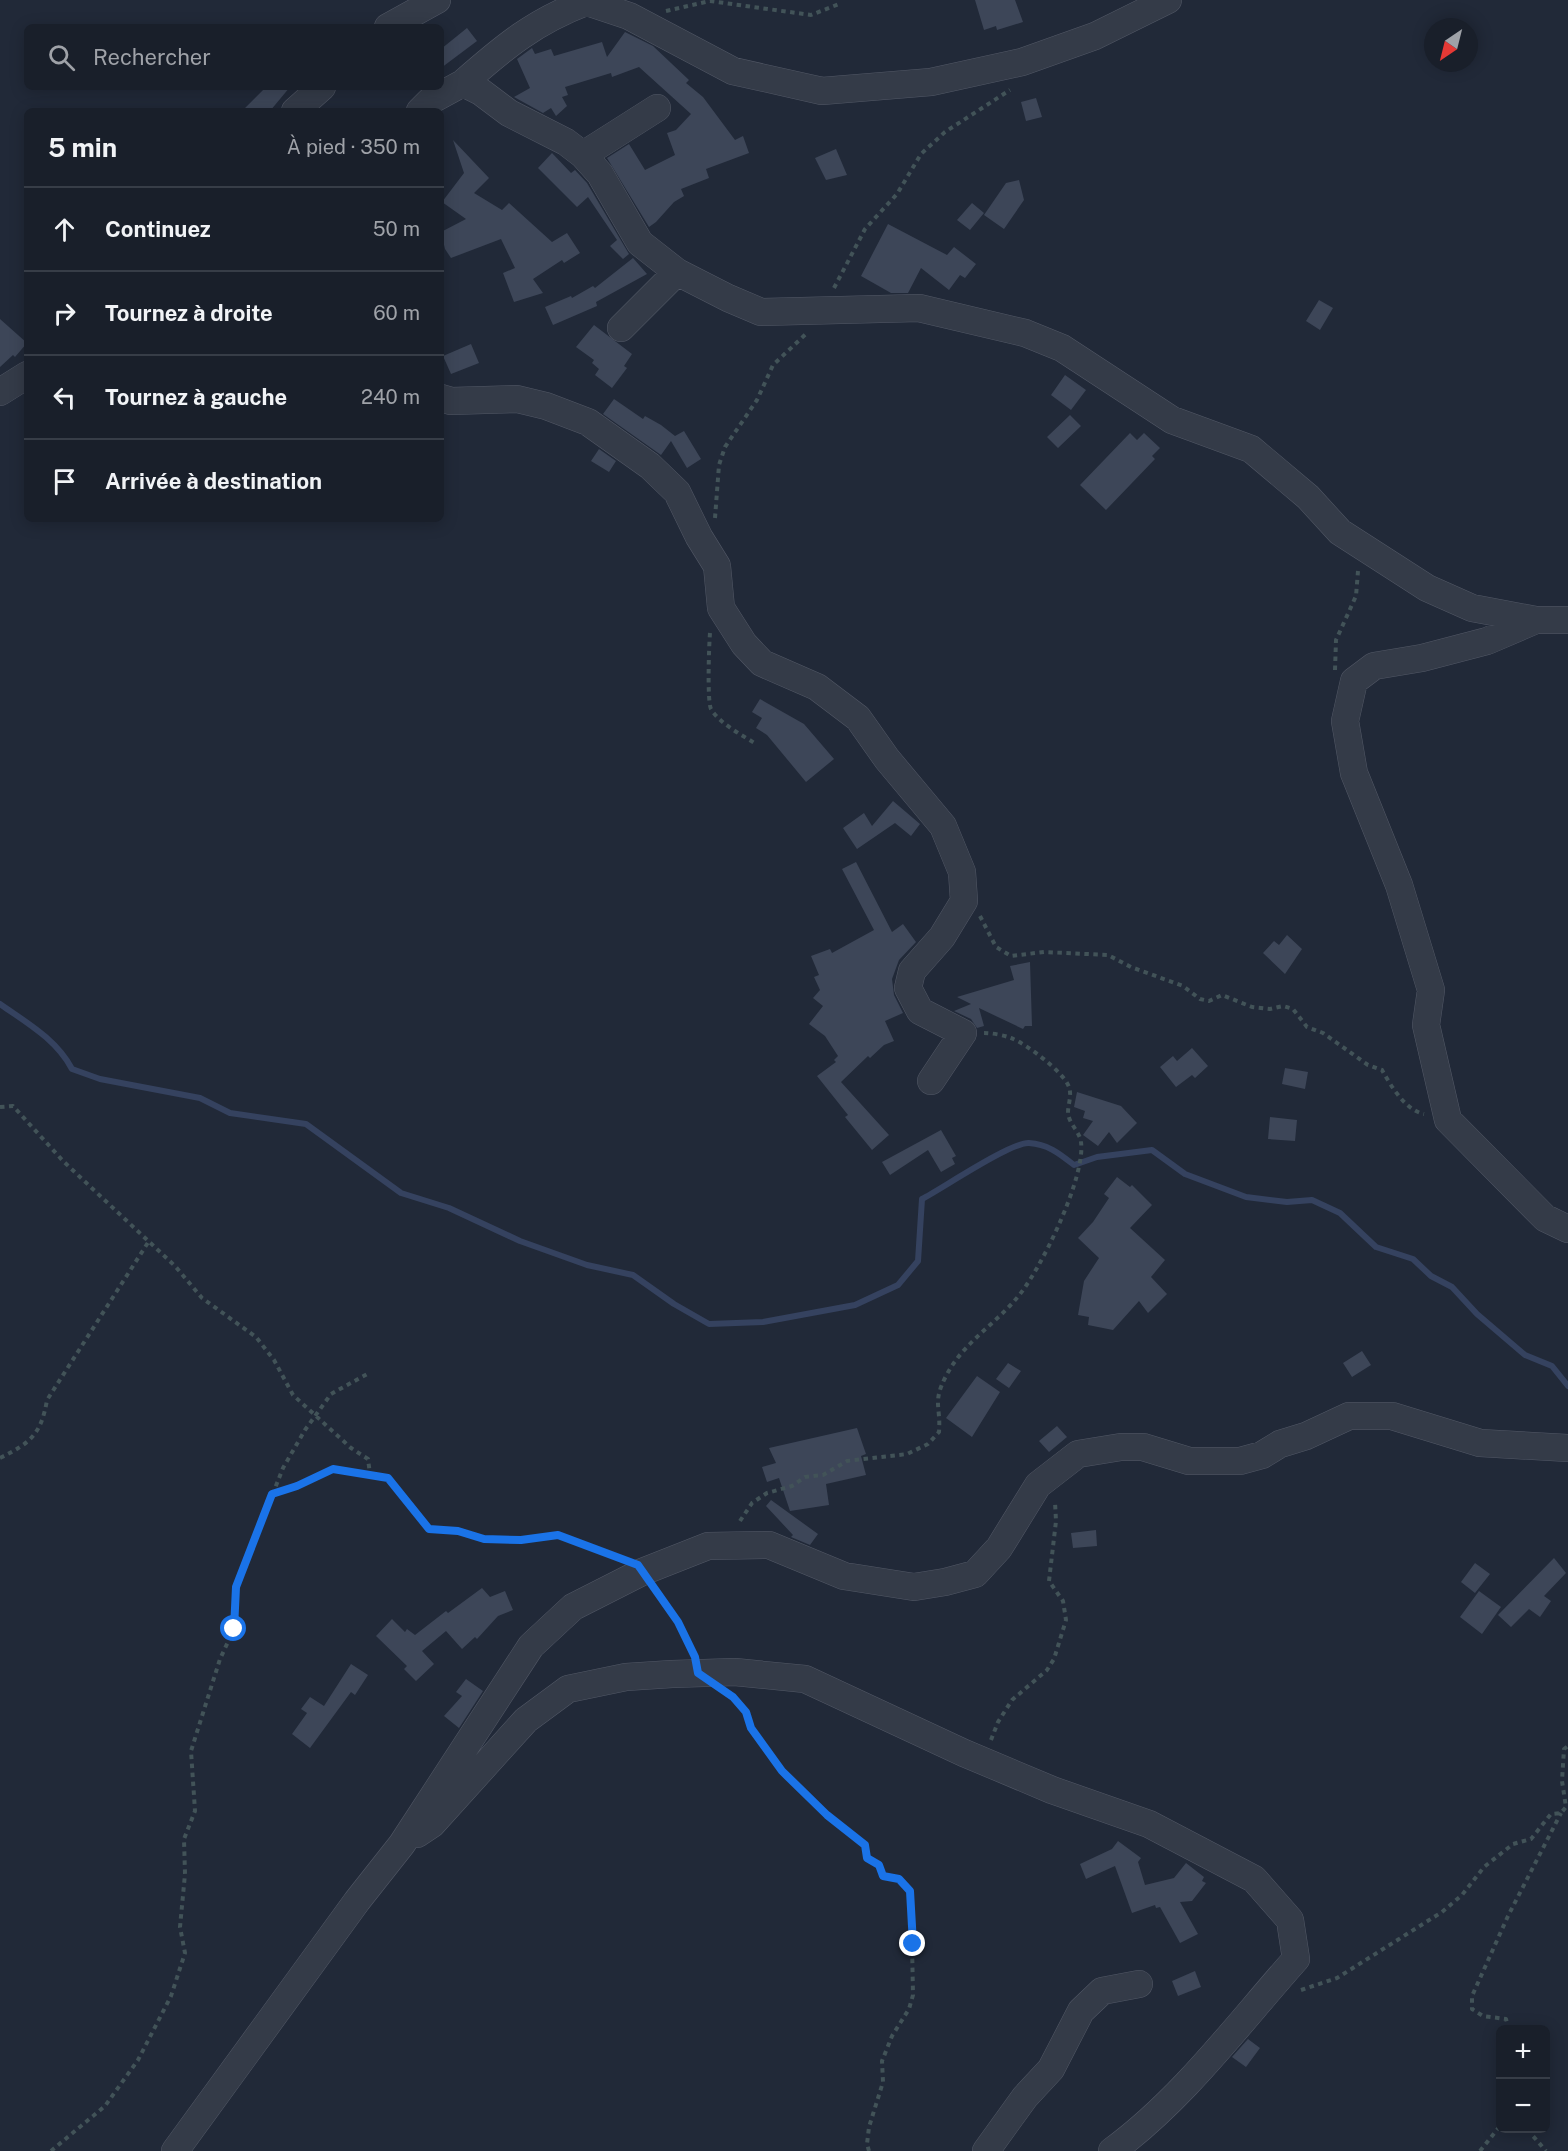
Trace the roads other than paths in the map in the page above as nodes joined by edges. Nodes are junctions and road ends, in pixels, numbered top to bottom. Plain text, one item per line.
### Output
1 (437, 0) edge
2 (1168, 0) edge
3 (584, 1) edge
4 (393, 24) edge
5 (463, 83) junction
6 (319, 90) edge
7 (298, 108) edge
8 (423, 108) edge
9 (657, 108) dead end
10 (584, 155) junction
11 (677, 272) junction
12 (621, 328) dead end
13 (24, 377) edge
14 (0, 392) edge
15 (444, 399) edge
16 (1536, 620) junction
17 (1568, 620) edge
18 (931, 1081) dead end
19 (1568, 1229) edge
20 (1568, 1448) edge
21 (402, 1845) junction
22 (1139, 1984) dead end
23 (175, 2151) edge
24 (986, 2151) edge
25 (1112, 2151) edge

1 - 4 street
2 - 3 street
3 - 5 street
5 - 8 street
5 - 10 street
6 - 7 street
9 - 10 street
10 - 11 street
11 - 12 street
11 - 16 street
13 - 14 street
15 - 18 street
16 - 17 street
16 - 19 street
20 - 21 street
21 - 23 street
21 - 25 street
22 - 24 street

